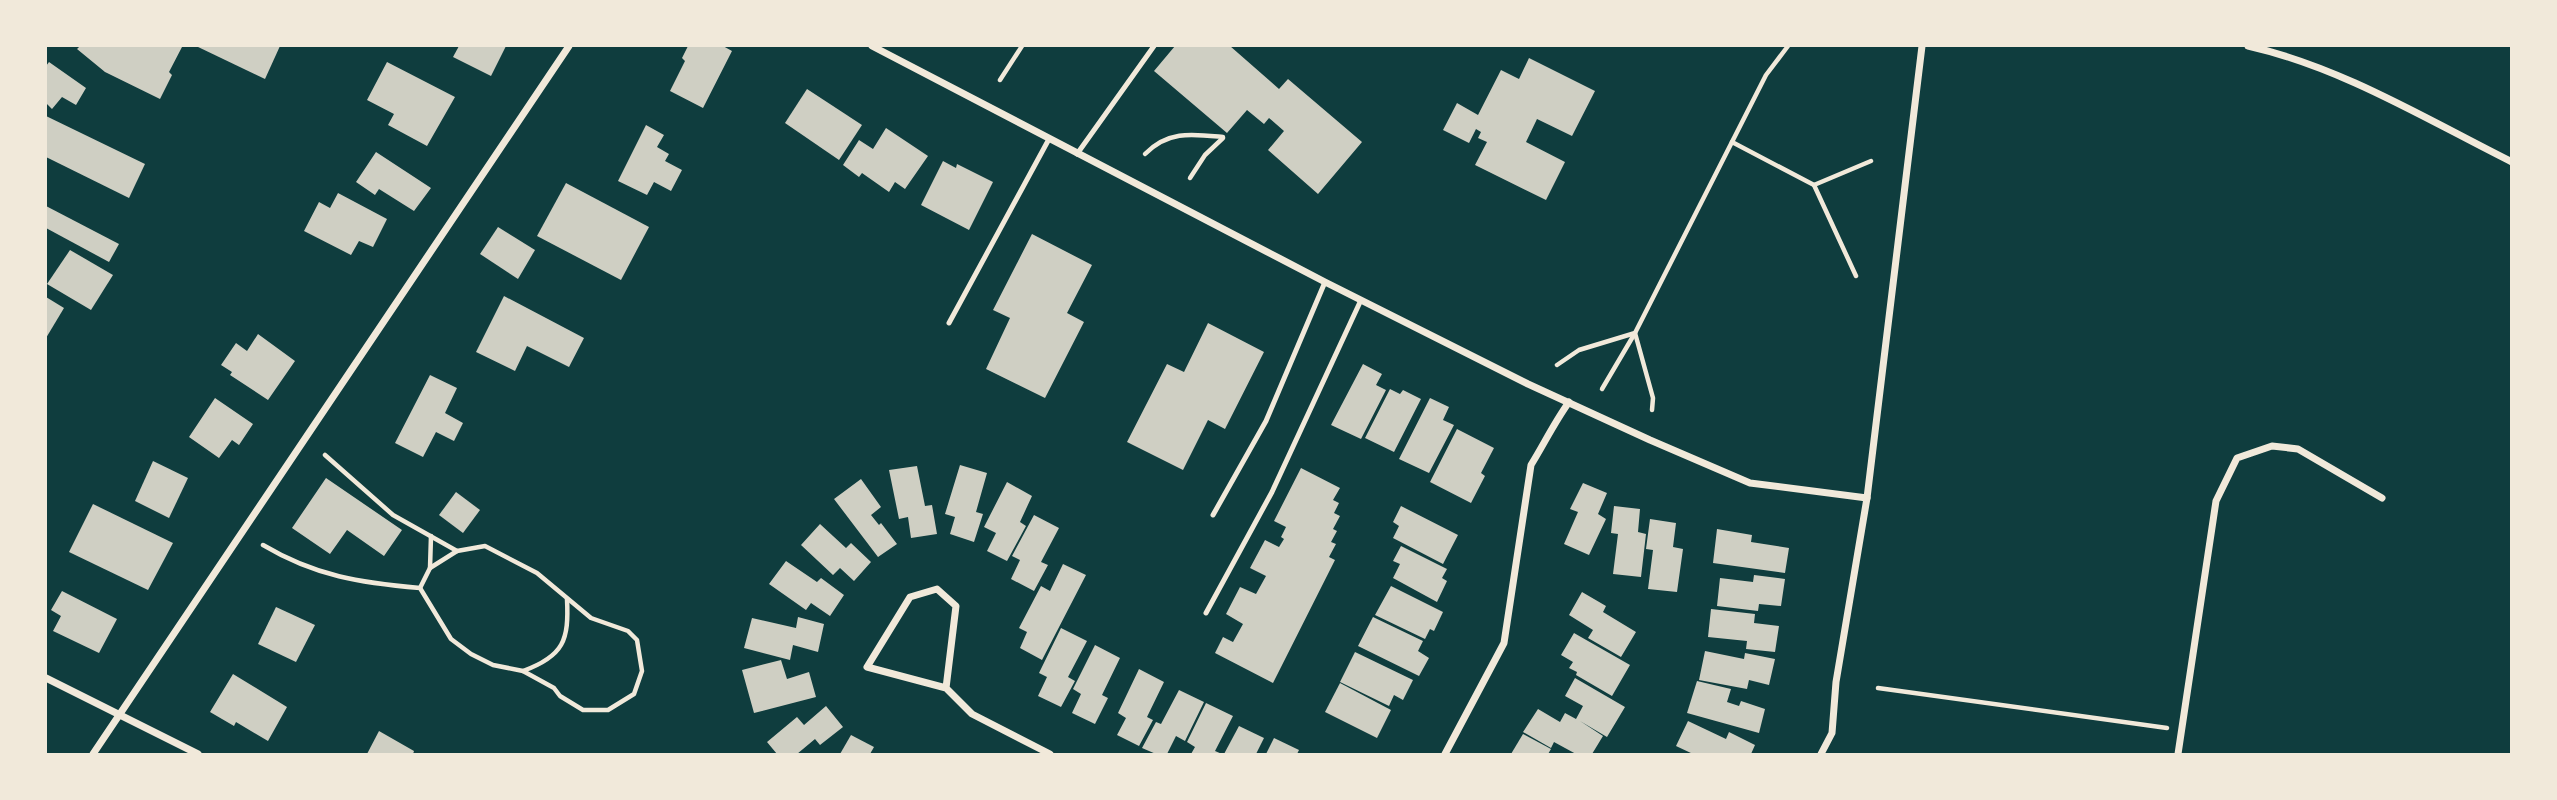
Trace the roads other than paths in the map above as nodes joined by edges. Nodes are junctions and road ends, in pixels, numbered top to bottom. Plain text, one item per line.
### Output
1 (569, 46) edge
2 (872, 46) edge
3 (1154, 46) edge
4 (1922, 46) edge
5 (2248, 46) edge
6 (1049, 139) junction
7 (1077, 154) junction
8 (2511, 162) edge
9 (1325, 282) junction
10 (1361, 300) junction
11 (949, 323) dead end
12 (1569, 402) junction
13 (1867, 498) junction
14 (2382, 498) dead end
15 (1213, 515) dead end
16 (1206, 613) dead end
17 (46, 678) edge
18 (946, 688) junction
19 (119, 715) junction
20 (93, 754) edge
21 (198, 754) edge
22 (1049, 754) edge
23 (1445, 754) edge
24 (1821, 754) edge
25 (2178, 754) edge

1 - 19 street
2 - 6 street
3 - 7 lane
4 - 13 street
5 - 8 street
6 - 7 street
6 - 11 lane
7 - 9 street
9 - 10 street
9 - 15 lane
10 - 12 street
10 - 16 lane
12 - 13 street
12 - 23 street
13 - 24 street
14 - 25 street
17 - 19 street
18 - 18 street
18 - 22 street
19 - 20 street
19 - 21 street

